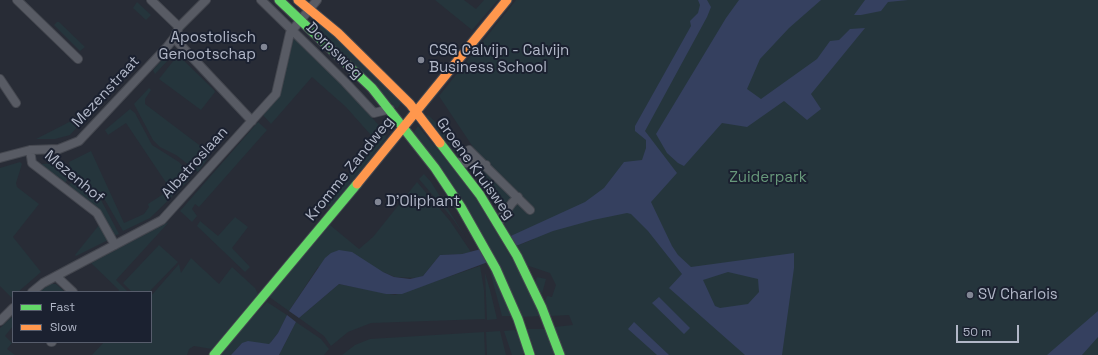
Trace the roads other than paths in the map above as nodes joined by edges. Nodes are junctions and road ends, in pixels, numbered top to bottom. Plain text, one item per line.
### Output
1 (17, 0) edge
2 (151, 0) edge
3 (206, 0) edge
4 (261, 0) edge
5 (279, 0) edge
6 (298, 0) edge
7 (317, 0) edge
8 (507, 0) edge
9 (310, 9) junction
10 (300, 20) junction
11 (179, 27) junction
12 (292, 30) junction
13 (174, 38) junction
14 (78, 59) dead end
15 (0, 79) edge
16 (16, 103) dead end
17 (390, 109) junction
18 (415, 110) junction
19 (252, 121) junction
20 (403, 125) junction
21 (30, 150) junction
22 (469, 150) dead end
23 (0, 158) edge
24 (455, 162) junction
25 (486, 165) junction
26 (518, 197) junction
27 (530, 210) dead end
28 (498, 223) junction
29 (116, 245) junction
30 (56, 276) junction
31 (34, 291) edge
32 (72, 291) edge
33 (12, 309) edge
34 (0, 321) edge
35 (214, 355) edge
36 (530, 355) edge
37 (560, 355) edge

1 - 14 street
2 - 11 street
3 - 11 street, Mezenstraat
4 - 12 street, Dorpsweg
5 - 10 main road, Dorpsweg
6 - 9 main road, Dorpsweg
7 - 9 street, Albatroslaan
8 - 18 main road, Kromme Zandweg
9 - 10 street, Albatroslaan
9 - 18 main road, Dorpsweg
10 - 12 street, Albatroslaan
10 - 17 main road, Dorpsweg
11 - 13 street, Mezenstraat
12 - 17 street, Dorpsweg
12 - 19 street, Albatroslaan
13 - 19 street
13 - 21 street, Mezenstraat
15 - 16 street
17 - 20 main road, Dorpsweg
18 - 20 main road, Kromme Zandweg
18 - 24 main road, Groene Kruisweg
19 - 29 street, Albatroslaan
20 - 35 main road, Kromme Zandweg
20 - 36 main road
21 - 23 street, Mezenstraat
21 - 29 street, Mezenhof
22 - 25 street
24 - 25 street
24 - 28 main road, Groene Kruisweg
25 - 26 street
26 - 27 street
26 - 28 street
28 - 37 main road, Groene Kruisweg
29 - 30 street, Albatroslaan
30 - 31 street, Albatroslaan
30 - 32 street
33 - 34 street

